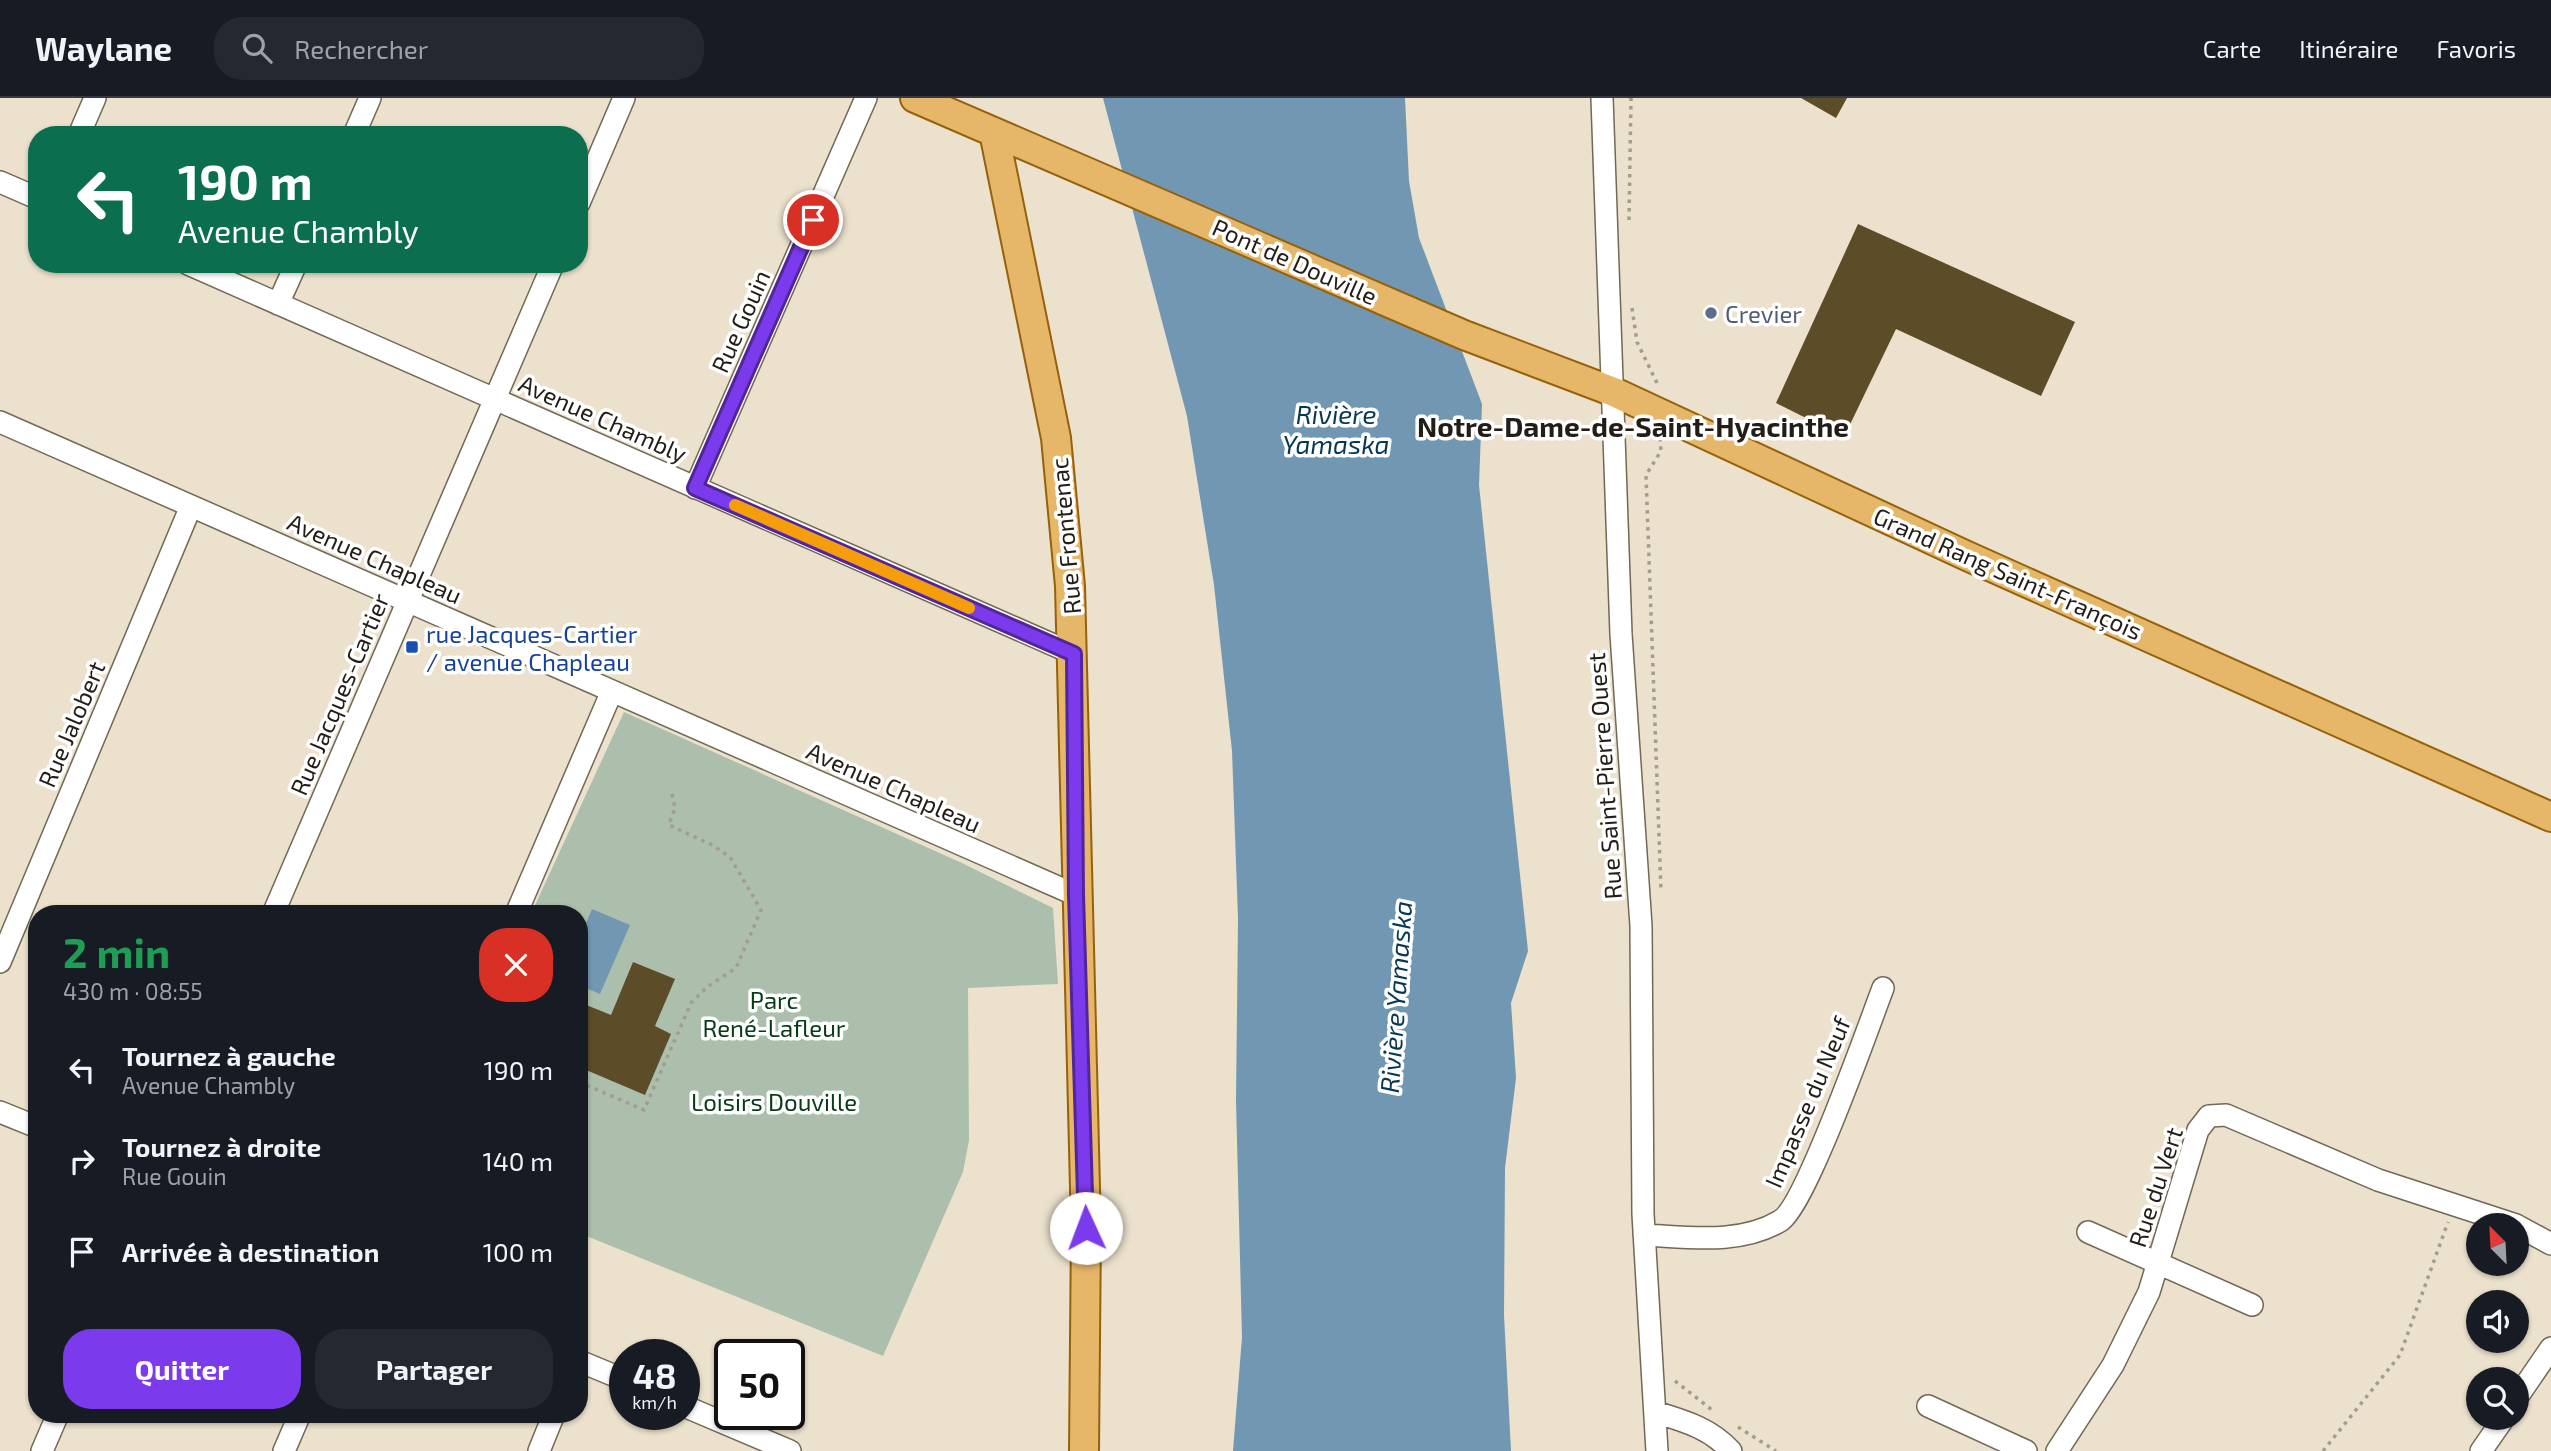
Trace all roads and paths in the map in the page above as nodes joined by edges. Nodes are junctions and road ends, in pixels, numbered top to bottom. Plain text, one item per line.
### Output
1 (95, 98) edge
2 (370, 98) edge
3 (624, 98) edge
4 (866, 98) edge
5 (915, 98) edge
6 (1602, 98) edge
7 (1631, 98) edge
8 (83, 126) edge
9 (358, 126) edge
10 (994, 132) junction
11 (0, 182) edge
12 (588, 182) edge
13 (28, 194) edge
14 (1629, 230) dead end
15 (208, 273) edge
16 (292, 273) edge
17 (549, 273) edge
18 (278, 304) junction
19 (1631, 306) dead end
20 (1464, 335) joint
21 (1614, 392) junction
22 (495, 399) junction
23 (1658, 415) junction
24 (0, 422) edge
25 (695, 488) junction
26 (191, 506) junction
27 (408, 601) junction
28 (1074, 654) junction
29 (612, 691) junction
30 (671, 789) dead end
31 (2551, 817) edge
32 (1076, 895) junction
33 (1662, 904) dead end
34 (277, 905) edge
35 (520, 905) edge
36 (0, 962) edge
37 (1883, 988) dead end
38 (588, 1086) edge
39 (0, 1112) edge
40 (28, 1124) edge
41 (2454, 1206) junction
42 (2477, 1213) edge
43 (2088, 1232) dead end
44 (2529, 1232) edge
45 (1644, 1235) junction
46 (2551, 1244) edge
47 (2157, 1263) junction
48 (2252, 1305) dead end
49 (2551, 1348) edge
50 (588, 1365) edge
51 (1674, 1368) dead end
52 (609, 1373) edge
53 (2529, 1380) edge
54 (1928, 1406) dead end
55 (1655, 1412) junction
56 (700, 1413) edge
57 (54, 1423) edge
58 (296, 1423) edge
59 (551, 1423) edge
60 (2496, 1430) edge
61 (1659, 1450) edge
62 (42, 1451) edge
63 (284, 1451) edge
64 (539, 1451) edge
65 (790, 1451) edge
66 (1084, 1451) edge
67 (1731, 1451) edge
68 (2026, 1451) edge
69 (2057, 1451) edge
70 (2323, 1451) edge
71 (2481, 1451) edge

1 - 8 street
2 - 9 street
3 - 12 street
4 - 25 street, Rue Gouin
5 - 10 main road, Pont de Douville
6 - 21 street, Rue Saint-Pierre Ouest
7 - 14 path
10 - 20 main road, Pont de Douville
10 - 28 main road, Rue Frontenac
11 - 13 street
15 - 18 street, Avenue Chambly
16 - 18 street
17 - 22 street, Rue Jacques-Cartier
18 - 22 street, Avenue Chambly
19 - 23 path
20 - 21 main road, Grand Rang Saint-François
21 - 23 main road, Grand Rang Saint-François
21 - 45 street, Rue Saint-Pierre Ouest
22 - 25 street, Avenue Chambly
22 - 27 street, Rue Jacques-Cartier
23 - 31 main road, Grand Rang Saint-François
23 - 33 path
24 - 26 street, Avenue Chapleau
25 - 28 street, Avenue Chambly
26 - 27 street, Avenue Chapleau
26 - 36 street, Rue Jalobert
27 - 29 street, Avenue Chapleau
27 - 34 street, Rue Jacques-Cartier
28 - 32 main road, Rue Frontenac
29 - 32 street, Avenue Chapleau
29 - 35 street
30 - 38 path
32 - 66 main road, Rue Frontenac
37 - 45 street, Impasse du Neuf
39 - 40 street
41 - 42 street, Rue du Vert
41 - 47 street, Rue du Vert
41 - 70 path
43 - 47 street
44 - 46 street, Rue du Vert
45 - 55 street, Rue Saint-Pierre Ouest
47 - 48 street
47 - 69 street, Rue du Vert
49 - 53 street
50 - 52 street
51 - 55 path
54 - 68 street
55 - 61 street, Rue Saint-Pierre Ouest
55 - 67 street
56 - 65 street
57 - 62 street
58 - 63 street
59 - 64 street
60 - 71 street

